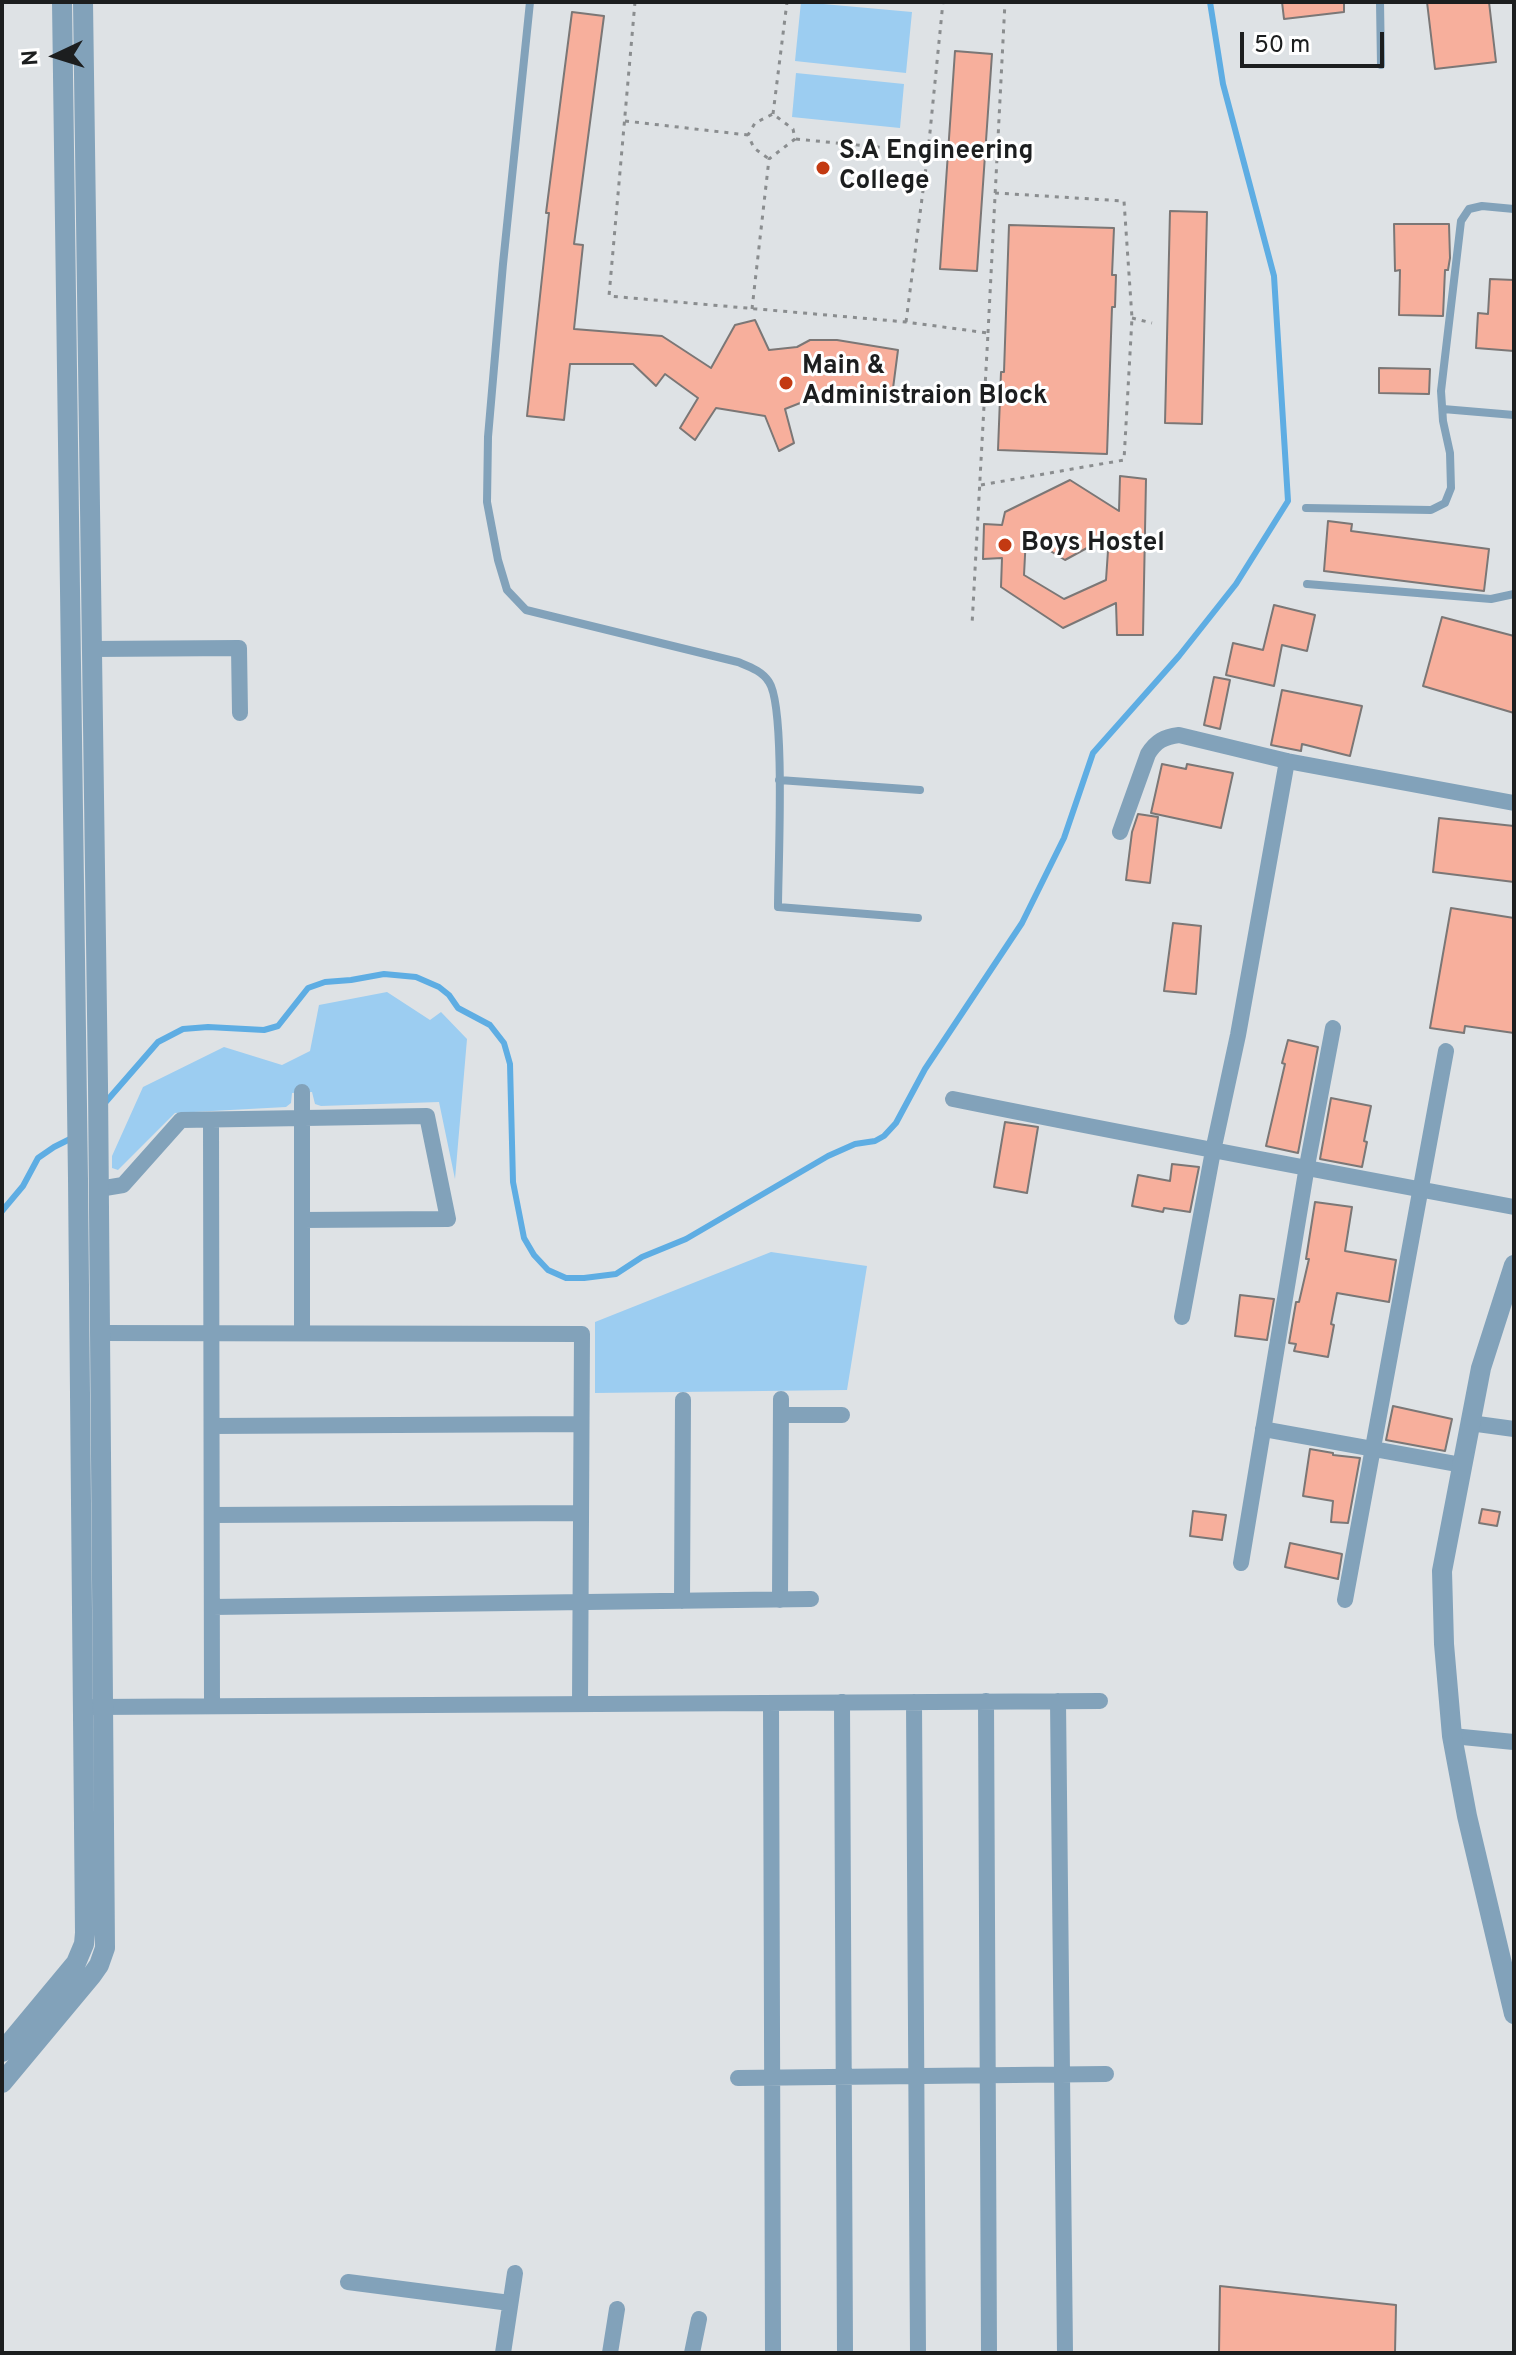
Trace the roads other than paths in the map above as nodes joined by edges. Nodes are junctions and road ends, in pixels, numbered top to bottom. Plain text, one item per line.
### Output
1 (62, 2) edge
2 (83, 2) edge
3 (530, 2) edge
4 (1380, 2) edge
5 (1381, 65) dead end
6 (1514, 209) edge
7 (1443, 409) junction
8 (1514, 415) edge
9 (1306, 508) dead end
10 (1307, 584) dead end
11 (1514, 594) edge
12 (92, 649) junction
13 (240, 713) dead end
14 (1287, 761) junction
15 (779, 780) junction
16 (920, 790) dead end
17 (1514, 803) edge
18 (1120, 832) dead end
19 (918, 918) dead end
20 (1333, 1028) dead end
21 (1446, 1051) dead end
22 (302, 1092) dead end
23 (953, 1099) dead end
24 (302, 1118) junction
25 (211, 1120) junction
26 (1213, 1151) junction
27 (1307, 1166) junction
28 (99, 1189) junction
29 (1420, 1189) junction
30 (1514, 1207) edge
31 (302, 1220) junction
32 (1514, 1265) edge
33 (1182, 1317) dead end
34 (212, 1332) junction
35 (100, 1333) junction
36 (302, 1333) junction
37 (683, 1400) dead end
38 (842, 1415) dead end
39 (1470, 1423) junction
40 (581, 1424) junction
41 (212, 1426) junction
42 (1263, 1429) junction
43 (1514, 1429) edge
44 (1372, 1448) junction
45 (1462, 1465) junction
46 (581, 1513) junction
47 (212, 1515) junction
48 (1241, 1563) dead end
49 (811, 1599) dead end
50 (780, 1600) junction
51 (1345, 1600) dead end
52 (682, 1601) junction
53 (581, 1603) junction
54 (212, 1607) junction
55 (986, 1701) junction
56 (1058, 1701) junction
57 (1100, 1701) dead end
58 (842, 1702) junction
59 (914, 1702) junction
60 (771, 1703) junction
61 (580, 1704) junction
62 (212, 1706) junction
63 (92, 1707) junction
64 (1452, 1736) junction
65 (1514, 1742) edge
66 (1514, 2014) edge
67 (2, 2052) edge
68 (1106, 2074) dead end
69 (1063, 2075) junction
70 (916, 2076) junction
71 (989, 2076) junction
72 (845, 2077) junction
73 (738, 2078) dead end
74 (773, 2078) junction
75 (2, 2083) edge
76 (515, 2273) dead end
77 (348, 2282) dead end
78 (510, 2303) junction
79 (617, 2309) dead end
80 (699, 2319) dead end
81 (503, 2353) edge
82 (610, 2353) edge
83 (692, 2353) edge
84 (773, 2353) edge
85 (845, 2353) edge
86 (918, 2353) edge
87 (989, 2353) edge
88 (1065, 2353) edge

1 - 63 street
2 - 12 street
3 - 15 lane
4 - 5 lane
6 - 7 lane
7 - 8 lane
7 - 9 lane
10 - 11 lane
12 - 13 street
12 - 28 street
14 - 17 street
14 - 18 street
14 - 26 street
15 - 16 lane
15 - 19 lane
20 - 27 street
21 - 29 street
22 - 24 street
23 - 26 street
24 - 25 street
24 - 31 street
24 - 31 street
25 - 28 street
25 - 34 street
26 - 27 street
26 - 33 street
27 - 29 street
27 - 42 street
28 - 35 street
29 - 30 street
29 - 44 street
31 - 36 street
32 - 39 street
34 - 35 street
34 - 36 street
34 - 41 street
35 - 63 street
36 - 40 street
37 - 52 street
38 - 50 street
39 - 43 street
39 - 45 street
40 - 41 street
40 - 46 street
41 - 47 street
42 - 44 street
42 - 48 street
44 - 45 street
44 - 51 street
45 - 64 street
46 - 47 street
46 - 53 street
47 - 54 street
49 - 50 street
50 - 52 street
52 - 53 street
53 - 54 street
53 - 61 street
54 - 62 street
55 - 56 street
55 - 59 street
55 - 71 street
56 - 57 street
56 - 69 street
58 - 59 street
58 - 60 street
58 - 72 street
59 - 70 street
60 - 61 street
60 - 74 street
61 - 62 street
62 - 63 street
63 - 67 street
63 - 75 street
64 - 65 street
64 - 66 street
68 - 69 street
69 - 71 street
69 - 88 street
70 - 71 street
70 - 72 street
70 - 86 street
71 - 87 street
72 - 74 street
72 - 85 street
73 - 74 street
74 - 84 street
76 - 78 street
77 - 78 street
78 - 81 street
79 - 82 street
80 - 83 street

